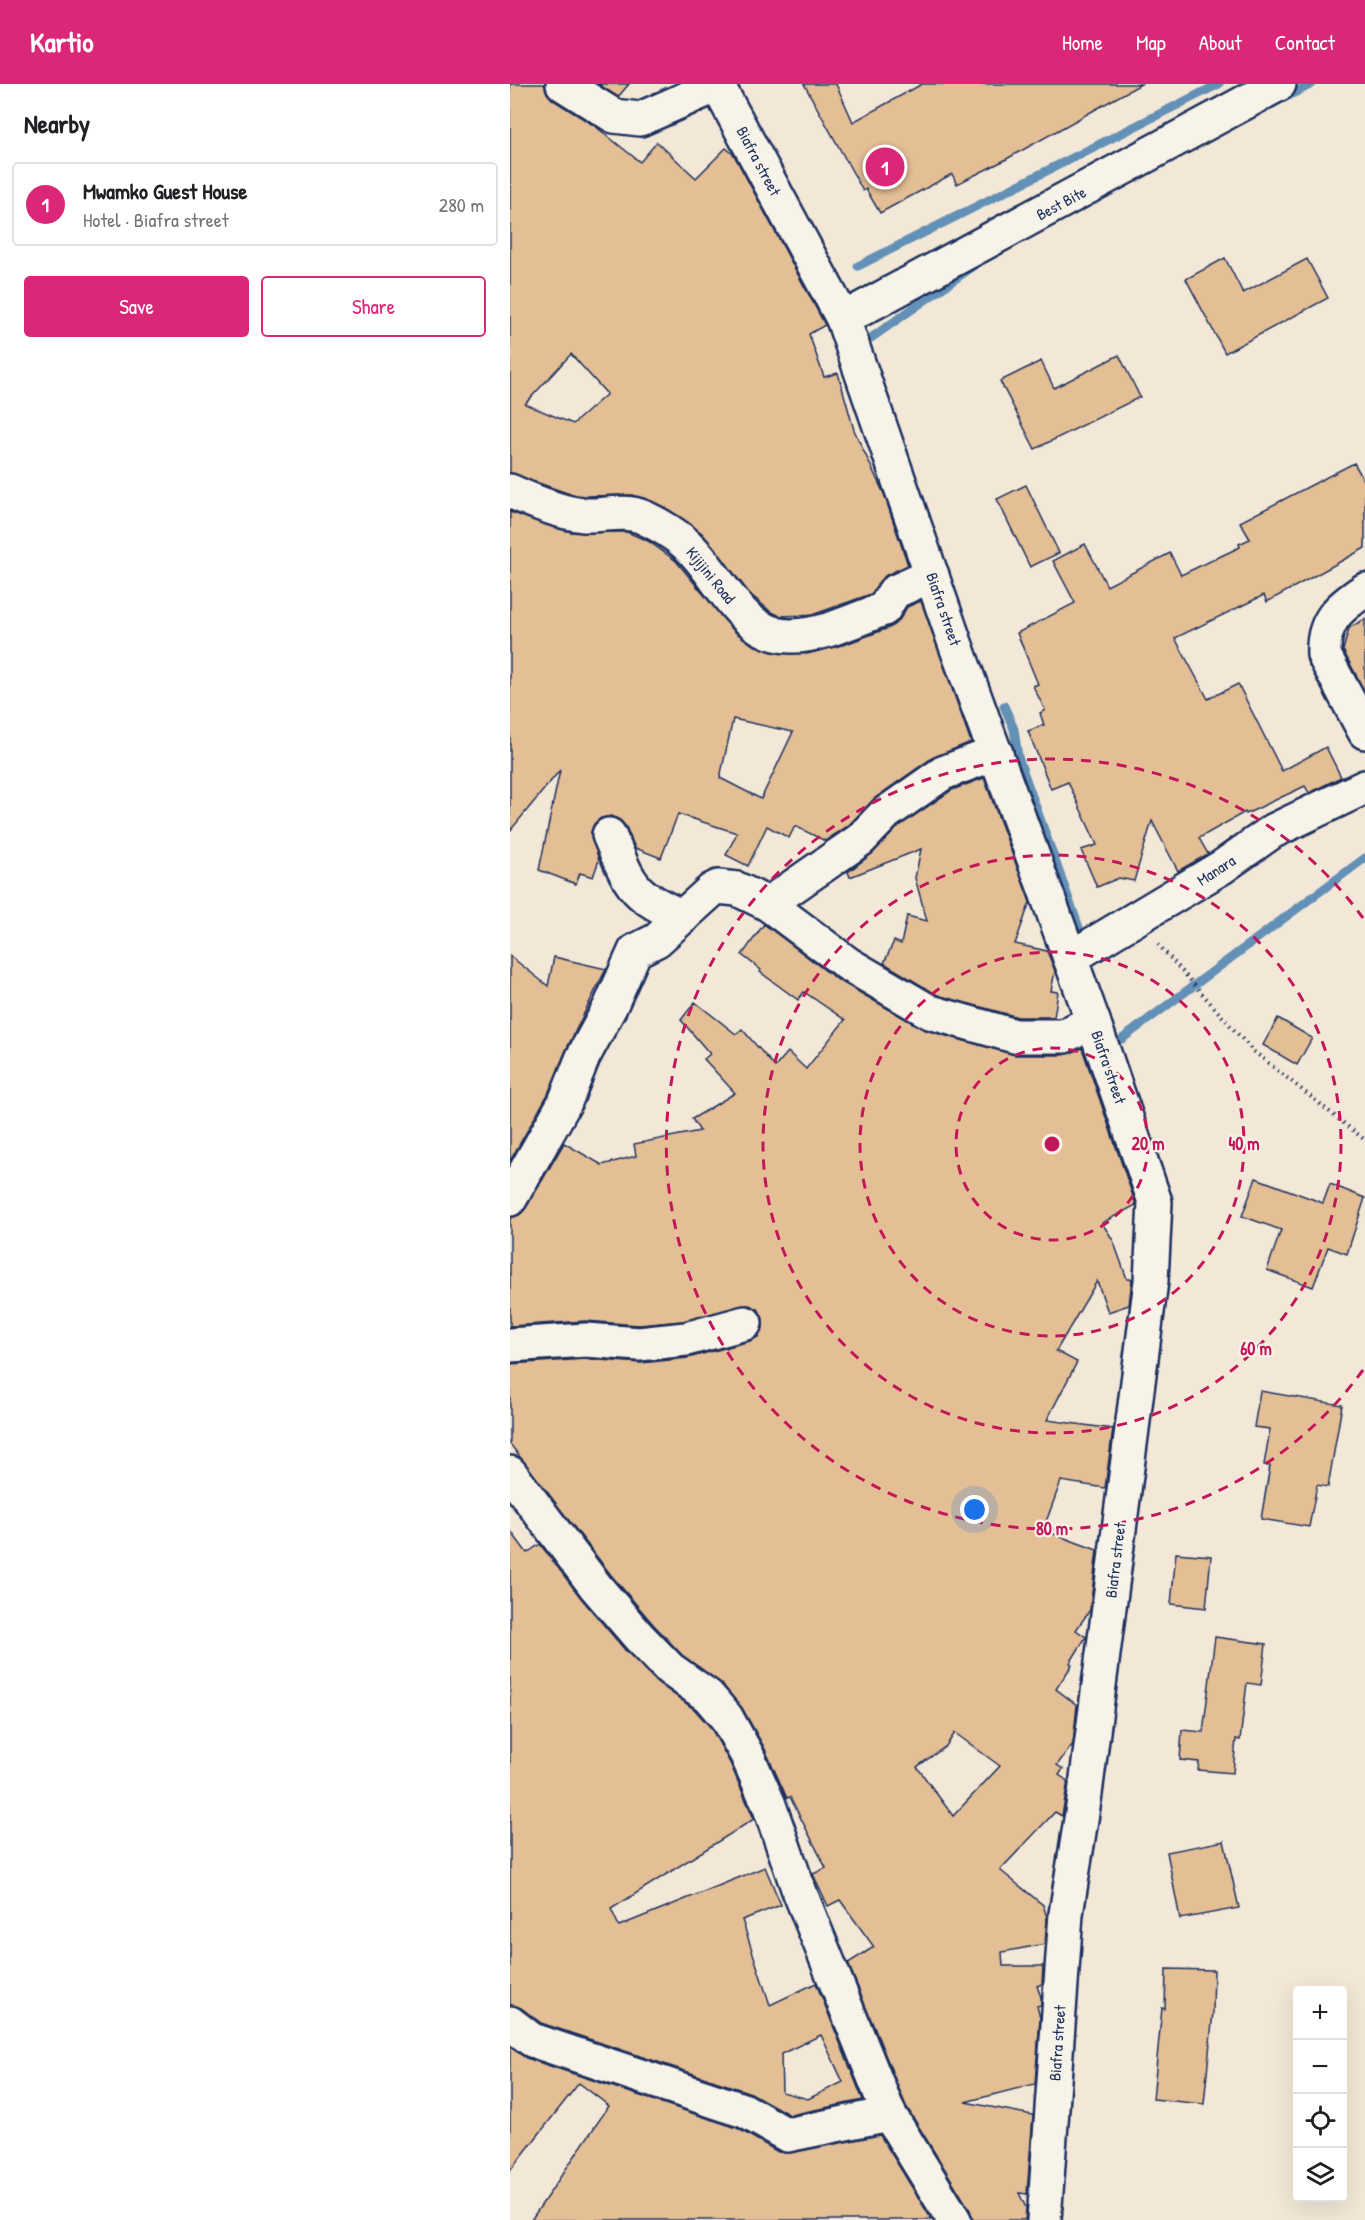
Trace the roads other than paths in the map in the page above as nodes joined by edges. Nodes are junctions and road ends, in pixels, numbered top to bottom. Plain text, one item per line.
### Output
1 (563, 84) edge
2 (719, 84) edge
3 (1279, 84) edge
4 (843, 319) junction
5 (510, 491) edge
6 (932, 575) junction
7 (1365, 590) edge
8 (1365, 732) edge
9 (996, 753) junction
10 (1365, 787) edge
11 (609, 835) dead end
12 (768, 904) junction
13 (683, 917) junction
14 (1070, 958) junction
15 (1093, 1021) junction
16 (510, 1199) edge
17 (745, 1323) dead end
18 (510, 1346) edge
19 (510, 1473) edge
20 (510, 2023) edge
21 (889, 2114) junction
22 (954, 2220) edge
23 (1044, 2220) edge

1 - 2 street
2 - 4 street, Biafra street
3 - 4 street, Best Bite
4 - 6 street, Biafra street
5 - 6 street, Kijijini Road
6 - 9 street, Biafra street
7 - 8 street
9 - 12 street
9 - 14 street, Biafra street
10 - 14 street, Manara
11 - 13 street
12 - 13 street
12 - 15 street
13 - 16 street
14 - 15 street, Biafra street
15 - 23 street, Biafra street
17 - 18 street
19 - 21 street
20 - 21 street
21 - 22 street

